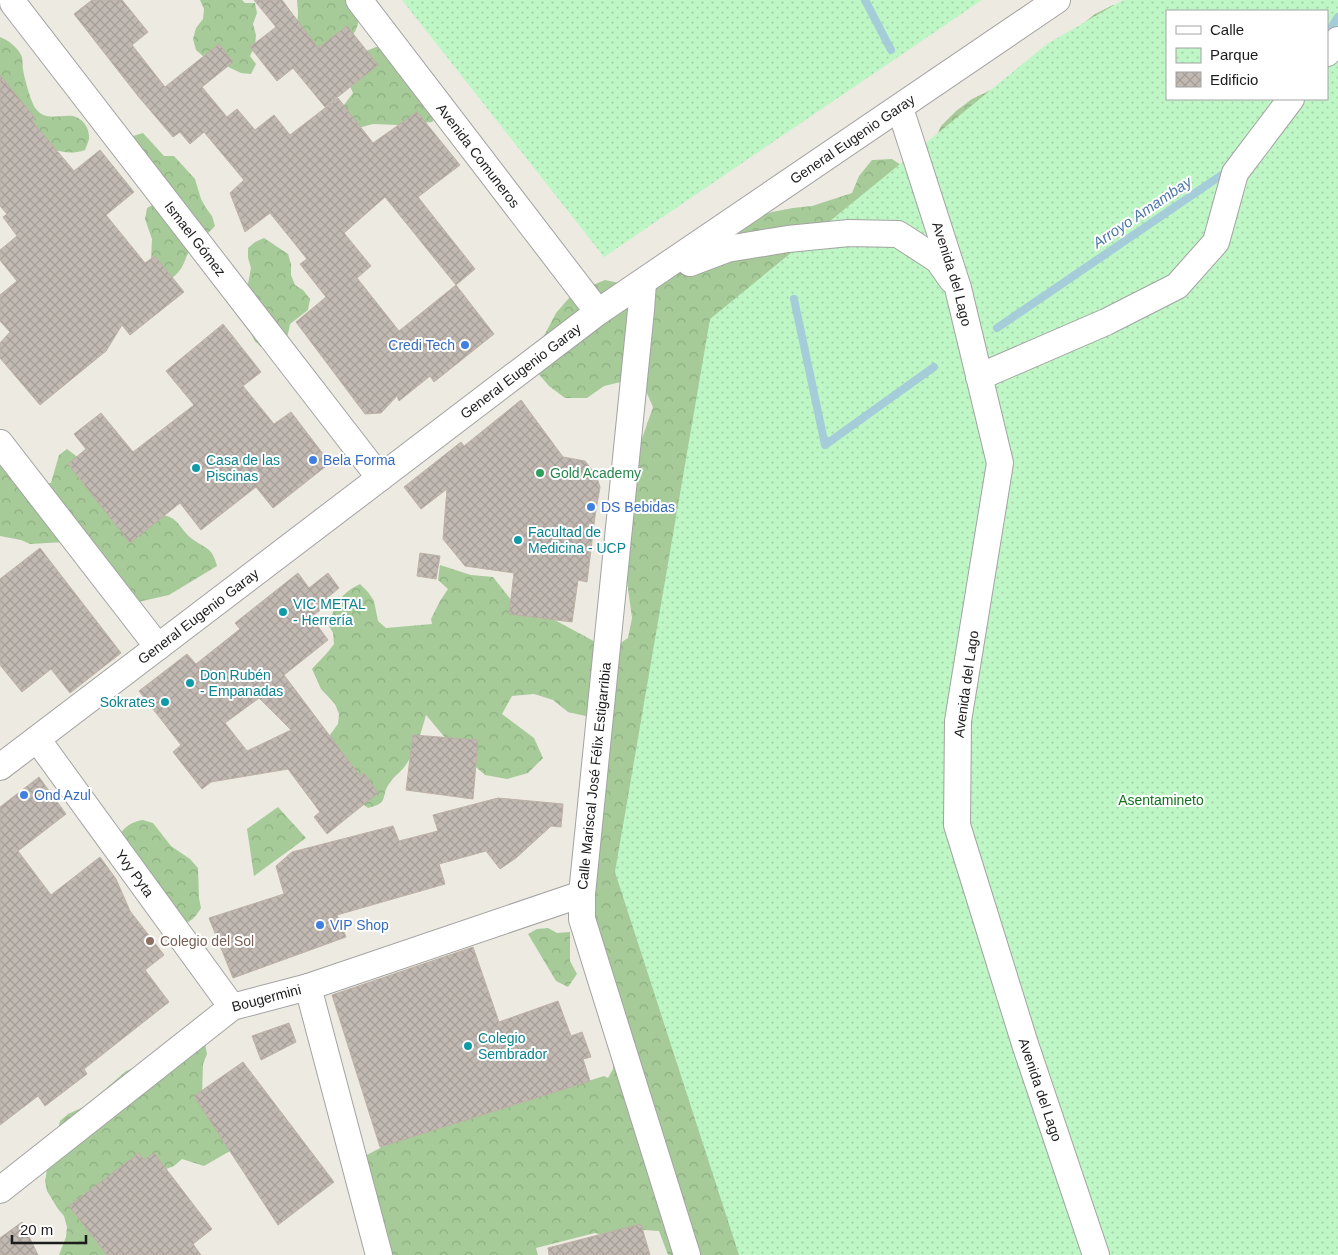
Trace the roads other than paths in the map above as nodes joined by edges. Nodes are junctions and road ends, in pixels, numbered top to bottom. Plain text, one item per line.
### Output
1 (359, 0) edge
2 (1057, 0) edge
3 (11, 4) edge
4 (1338, 40) edge
5 (1328, 52) edge
6 (1290, 100) edge
7 (900, 108) junction
8 (649, 279) junction
9 (958, 288) junction
10 (598, 312) junction
11 (980, 377) junction
12 (0, 442) edge
13 (380, 478) junction
14 (158, 647) junction
15 (37, 739) junction
16 (0, 767) edge
17 (582, 894) junction
18 (308, 987) junction
19 (232, 1007) junction
20 (0, 1190) edge
21 (379, 1255) edge
22 (687, 1255) edge
23 (1096, 1255) edge

1 - 10 street, Avenida Comuneros
2 - 7 street, General Eugenio Garay
3 - 13 street, Ismael Gómez
4 - 5 street
6 - 11 street
7 - 8 street, General Eugenio Garay
7 - 9 street, Avenida del Lago
8 - 9 street
8 - 10 street, General Eugenio Garay
8 - 17 street, Calle Mariscal José Félix Estigarribia
9 - 11 street, Avenida del Lago
10 - 13 street, General Eugenio Garay
11 - 23 street, Avenida del Lago
12 - 14 street
13 - 14 street, General Eugenio Garay
14 - 15 street, General Eugenio Garay
15 - 16 street, General Eugenio Garay
15 - 19 street, Yvy Pyta
17 - 18 street, Bougermini
17 - 22 street, Calle Mariscal José Félix Estigarribia
18 - 19 street, Bougermini
18 - 21 street
19 - 20 street, Bougermini

